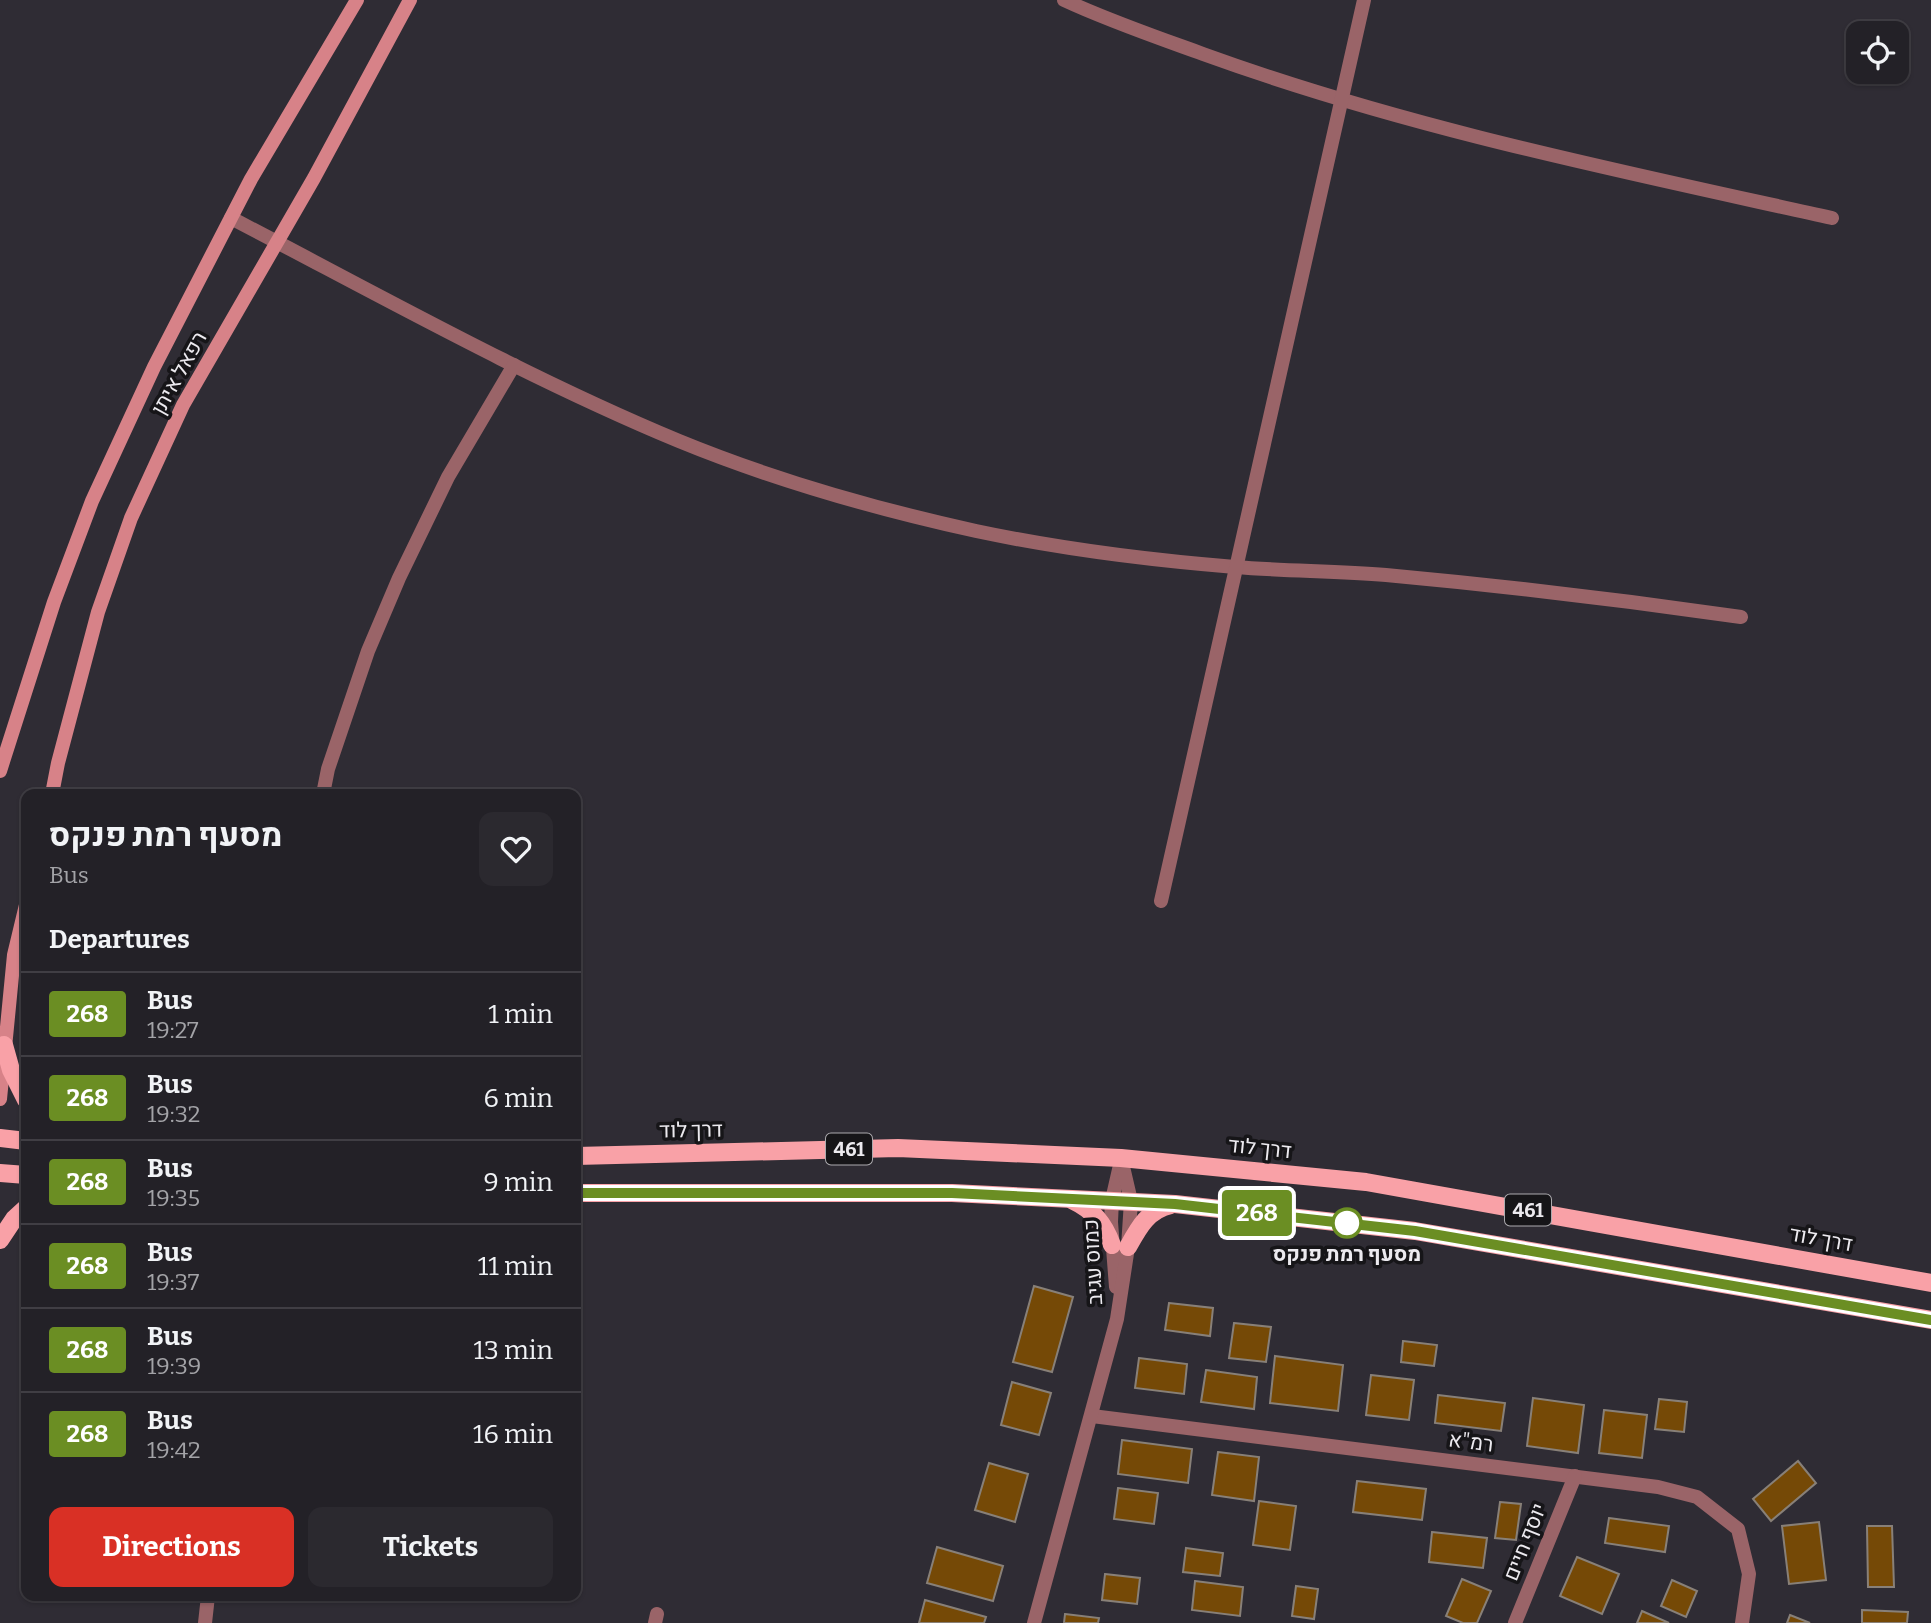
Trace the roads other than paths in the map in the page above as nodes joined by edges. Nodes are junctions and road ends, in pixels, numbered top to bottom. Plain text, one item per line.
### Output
1 (357, 0) edge
2 (410, 0) edge
3 (1064, 0) edge
4 (1364, 0) edge
5 (1342, 99) junction
6 (231, 218) junction
7 (1832, 218) dead end
8 (277, 242) junction
9 (514, 365) junction
10 (1235, 567) junction
11 (1741, 617) dead end
12 (0, 771) edge
13 (53, 789) edge
14 (324, 789) edge
15 (1161, 901) dead end
16 (21, 926) edge
17 (4, 1045) junction
18 (21, 1089) edge
19 (0, 1099) edge
20 (0, 1138) edge
21 (21, 1140) edge
22 (581, 1156) edge
23 (1121, 1158) junction
24 (0, 1173) edge
25 (21, 1175) edge
26 (581, 1193) edge
27 (1066, 1198) junction
28 (1112, 1200) junction
29 (1131, 1201) junction
30 (1175, 1204) junction
31 (21, 1213) edge
32 (0, 1240) edge
33 (1120, 1246) junction
34 (1931, 1283) edge
35 (1931, 1320) edge
36 (1092, 1416) junction
37 (1575, 1476) junction
38 (207, 1601) edge
39 (205, 1623) edge
40 (1034, 1623) edge
41 (1515, 1623) edge
42 (1742, 1623) edge

1 - 6 main road, רפאל איתן
2 - 8 main road, רפאל איתן
3 - 5 street
4 - 5 street
5 - 7 street
5 - 10 street
6 - 8 street
6 - 12 main road, רפאל איתן
8 - 9 street
8 - 13 main road, רפאל איתן
9 - 10 street
9 - 14 street
10 - 11 street
10 - 15 street
16 - 17 main road
17 - 18 main road
17 - 19 main road
20 - 21 main road
22 - 23 main road, דרך לוד / 461
23 - 28 street, כמוס עגיב
23 - 29 street, כמוס עגיב
23 - 34 main road, דרך לוד / 461
24 - 25 main road
26 - 27 main road, 461
27 - 28 main road, 461
27 - 33 main road
28 - 29 main road, 461
28 - 33 street, כמוס עגיב
29 - 30 main road, 461
29 - 33 street, כמוס עגיב
30 - 33 main road
30 - 35 main road, 461
31 - 32 main road
33 - 36 street, כמוס עגיב
36 - 37 street, רמ"א
36 - 40 street, כמוס עגיב
37 - 41 street, יוסף חיים
37 - 42 street, רמ"א
38 - 39 street

